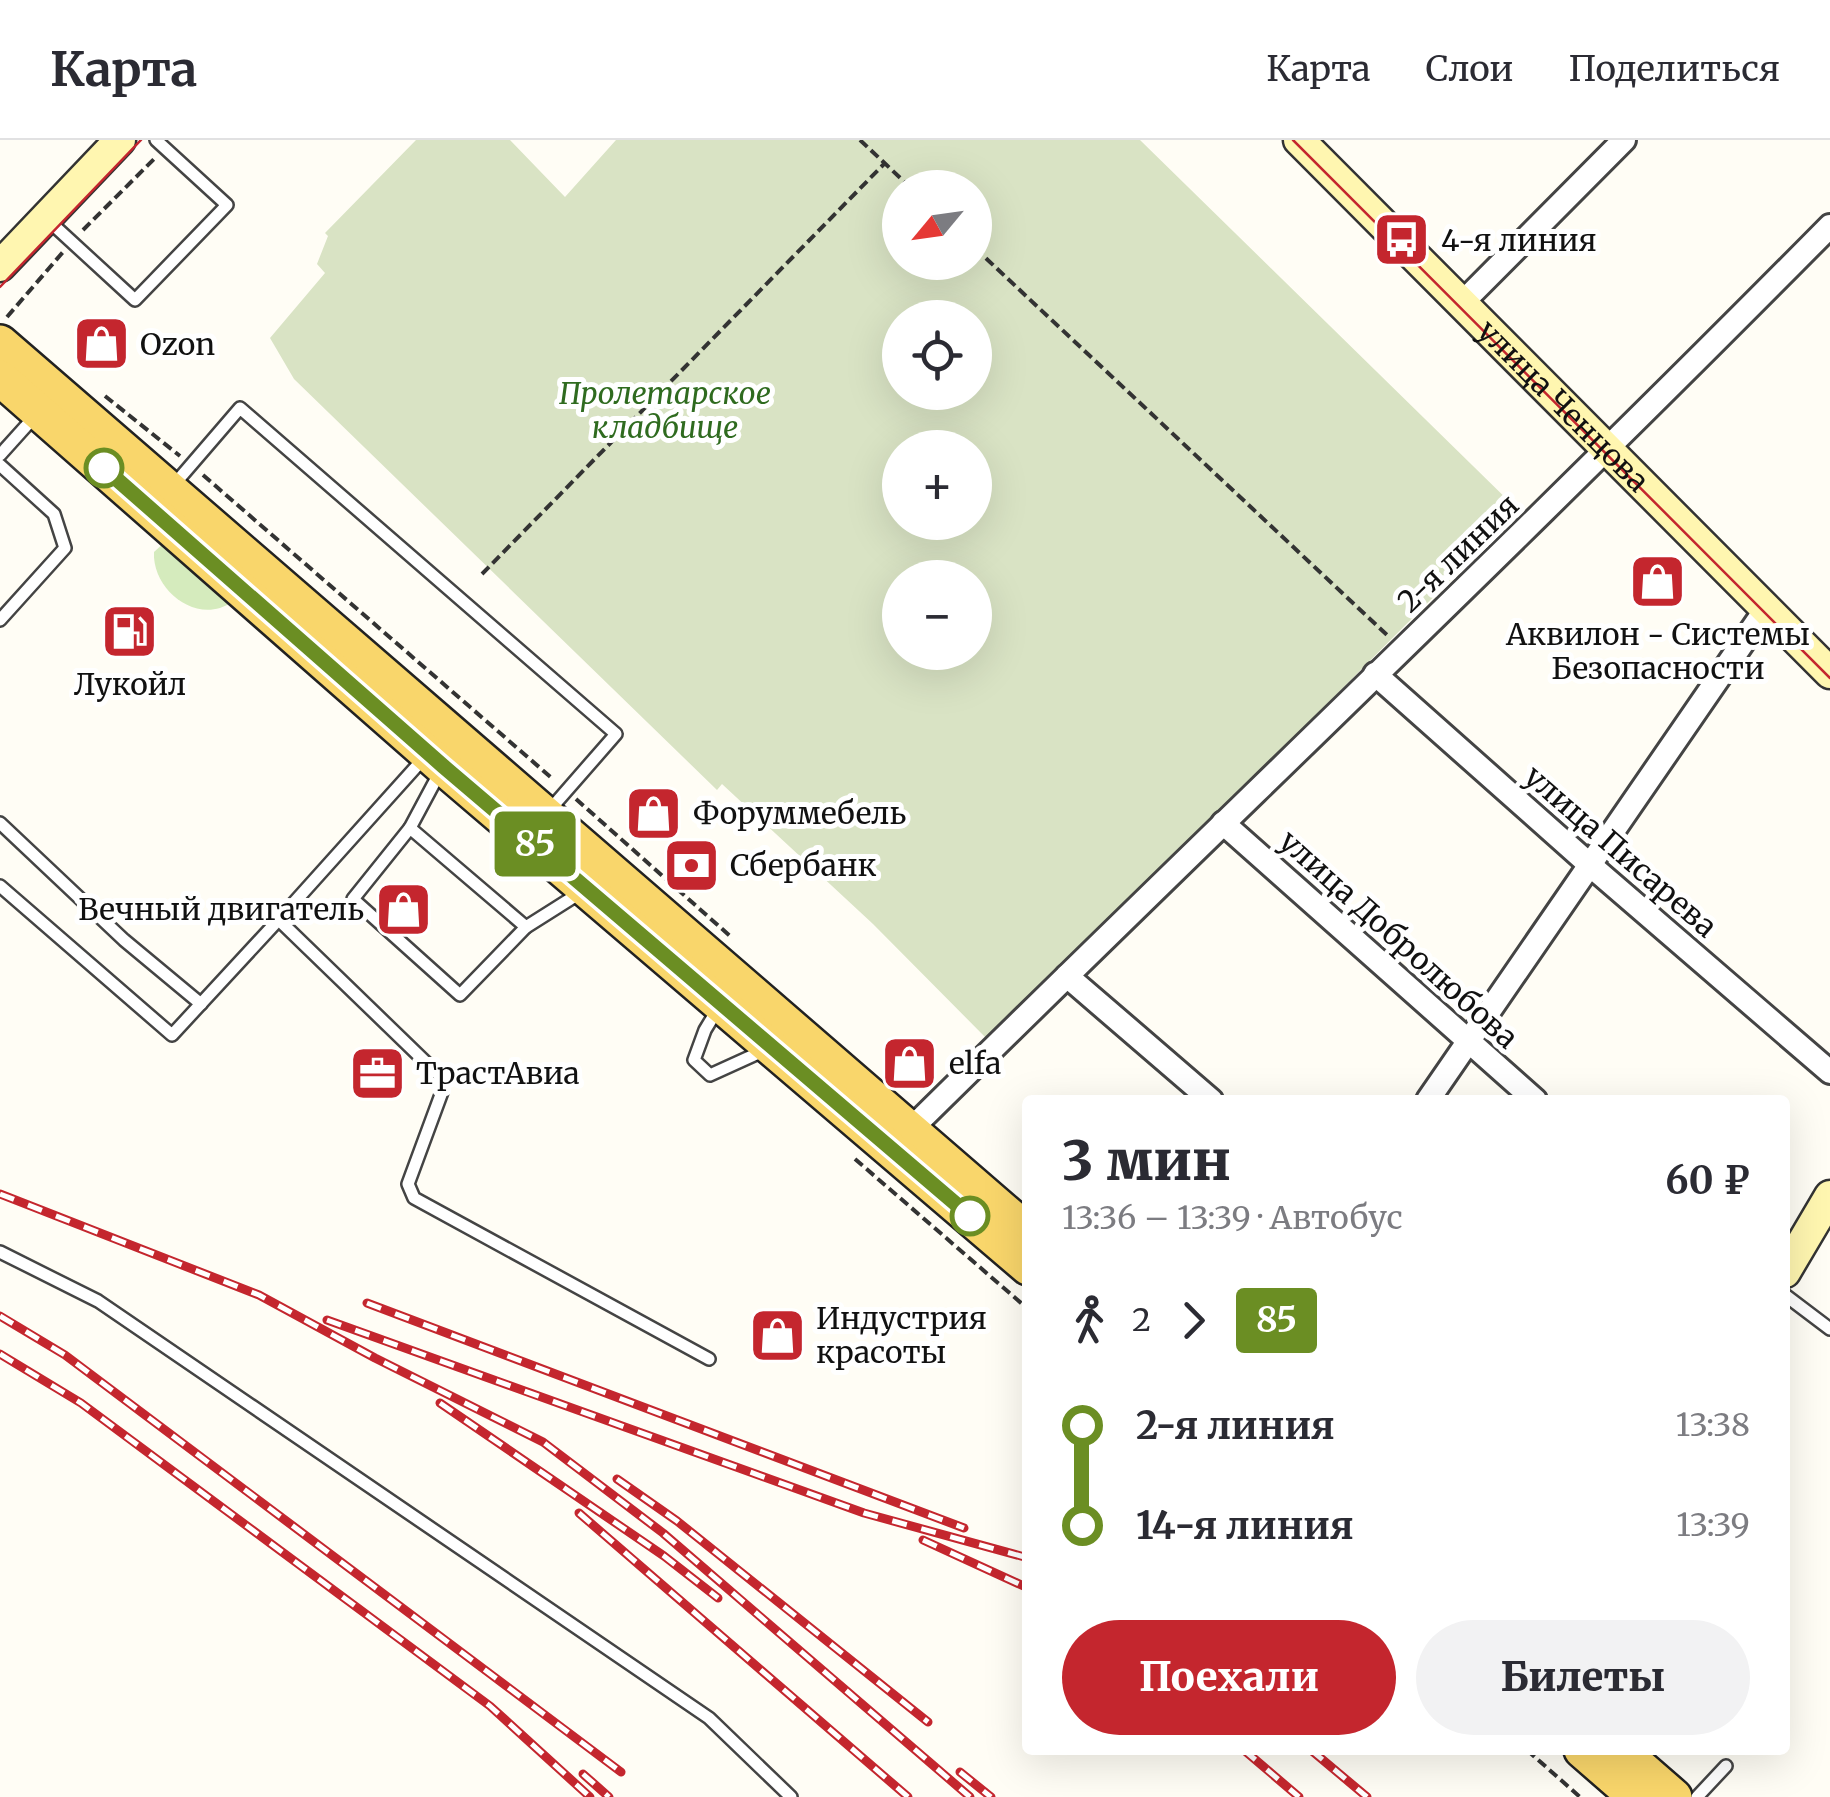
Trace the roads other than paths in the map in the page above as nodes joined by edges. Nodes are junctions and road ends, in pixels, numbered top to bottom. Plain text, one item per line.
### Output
1 (1624, 140) edge
2 (1308, 143) edge
3 (160, 144) edge
4 (104, 145) edge
5 (46, 218) junction
6 (1830, 226) edge
7 (0, 266) edge
8 (1461, 304) junction
9 (3, 330) edge
10 (0, 378) edge
11 (39, 412) junction
12 (1608, 452) junction
13 (0, 455) edge
14 (0, 465) edge
15 (180, 478) junction
16 (1766, 609) junction
17 (0, 620) edge
18 (1830, 673) edge
19 (1375, 674) junction
20 (436, 760) junction
21 (556, 803) junction
22 (0, 822) edge
23 (1223, 823) junction
24 (410, 828) junction
25 (1590, 865) junction
26 (0, 886) edge
27 (587, 888) junction
28 (282, 916) junction
29 (526, 927) junction
30 (1067, 976) junction
31 (721, 1003) junction
32 (202, 1004) junction
33 (1468, 1042) junction
34 (773, 1047) junction
35 (1830, 1072) edge
36 (1205, 1095) edge
37 (1431, 1095) edge
38 (1529, 1095) edge
39 (910, 1130) junction
40 (1830, 1196) edge
41 (1022, 1227) edge
42 (0, 1252) edge
43 (1022, 1261) edge
44 (1790, 1264) edge
45 (1790, 1298) edge
46 (1830, 1329) edge
47 (709, 1359) dead end
48 (1588, 1755) edge
49 (1626, 1755) edge
50 (1726, 1766) dead end
51 (792, 1797) edge
52 (1636, 1797) edge
53 (1674, 1797) edge
54 (1697, 1797) edge

1 - 8 street
2 - 8 street, улица Ченцова
3 - 5 lane
4 - 5 street
5 - 7 street
6 - 12 street, 2-я линия
8 - 12 street, улица Ченцова
9 - 15 main road
10 - 11 main road
11 - 13 lane
11 - 20 main road
12 - 16 street, улица Ченцова
12 - 19 street, 2-я линия
14 - 17 lane
15 - 21 main road
15 - 21 lane
16 - 18 street, улица Ченцова
16 - 25 street
19 - 23 street, 2-я линия
19 - 25 street, улица Писарева
20 - 24 lane
20 - 27 main road
20 - 28 lane
21 - 39 main road
22 - 32 lane
23 - 30 street, 2-я линия
23 - 33 street, улица Добролюбова
24 - 29 lane
24 - 29 lane
25 - 33 street
25 - 35 street, улица Писарева
26 - 32 lane
27 - 29 lane
27 - 31 main road
28 - 32 lane
28 - 47 lane
30 - 36 street
30 - 39 street, 2-я линия
31 - 34 main road
31 - 34 lane
33 - 37 street
33 - 38 street, улица Добролюбова
34 - 43 main road
39 - 41 main road
40 - 44 street
42 - 51 lane
45 - 46 lane
48 - 52 main road
49 - 53 main road
50 - 54 lane

